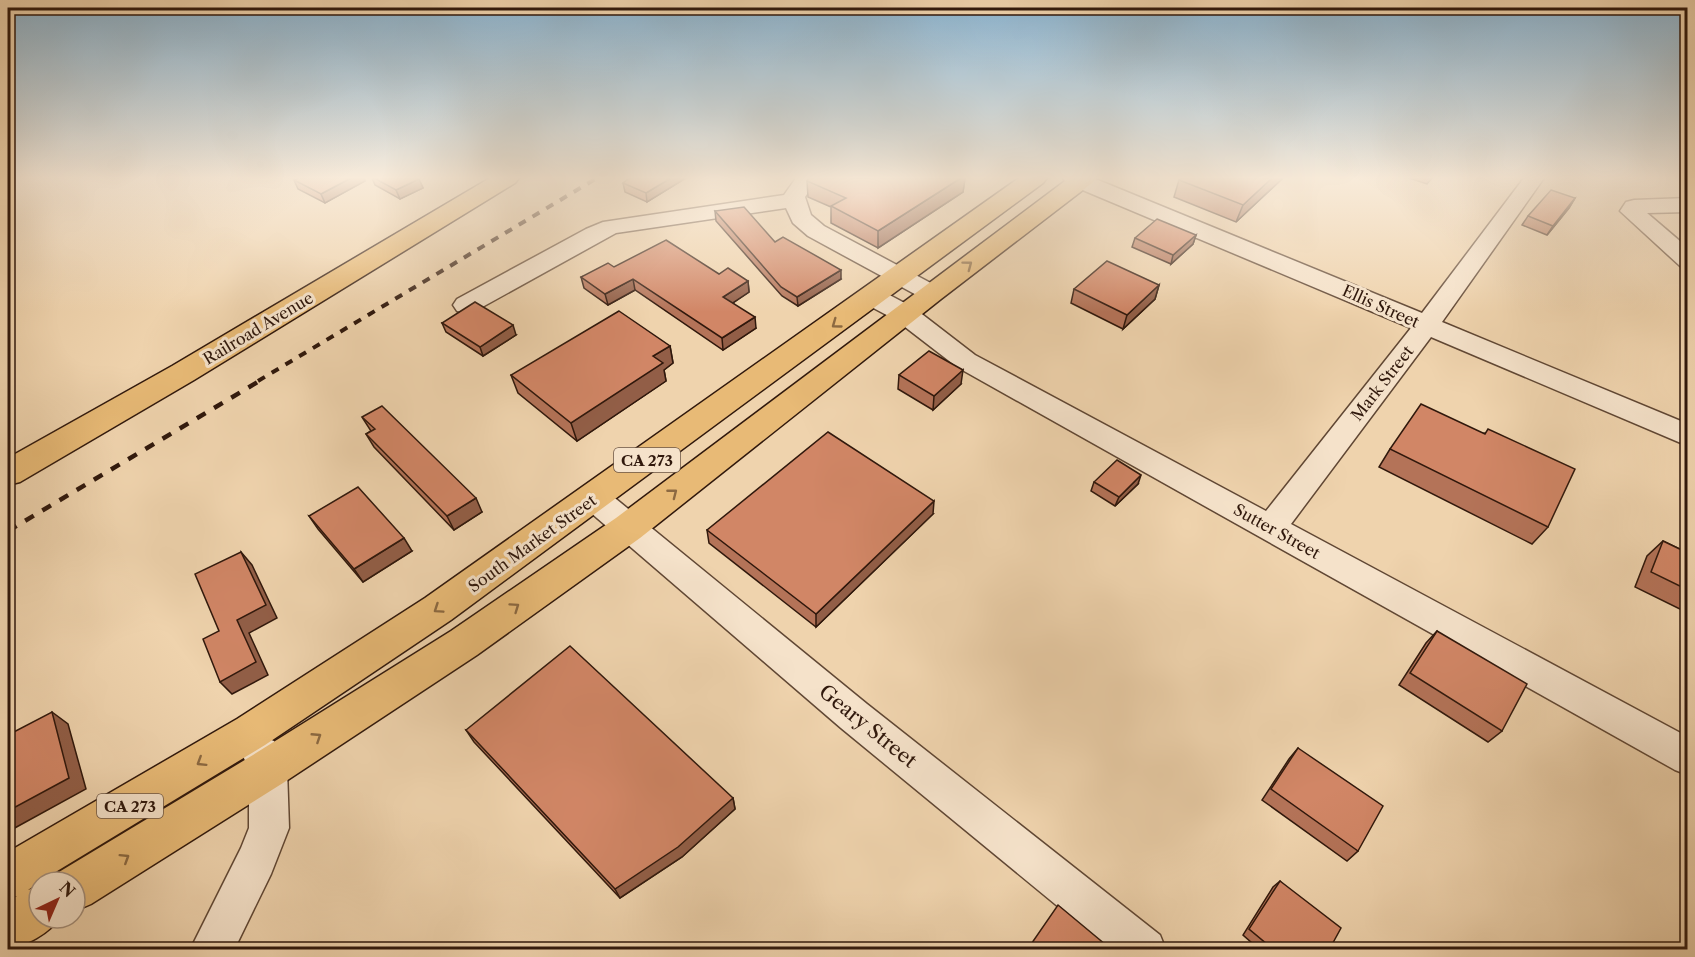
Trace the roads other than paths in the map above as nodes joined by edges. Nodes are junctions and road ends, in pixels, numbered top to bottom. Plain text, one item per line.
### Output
1 (433, 223) edge
2 (639, 223) edge
3 (806, 223) edge
4 (974, 223) edge
5 (1023, 223) edge
6 (1183, 223) edge
7 (1502, 223) edge
8 (1644, 223) edge
9 (1688, 261) edge
10 (901, 276) junction
11 (931, 293) junction
12 (873, 297) junction
13 (466, 305) edge
14 (905, 314) junction
15 (1426, 326) junction
16 (1688, 436) edge
17 (8, 473) edge
18 (594, 498) junction
19 (1271, 527) junction
20 (628, 528) junction
21 (260, 750) junction
22 (1688, 757) edge
23 (8, 877) edge
24 (87, 879) edge
25 (27, 916) edge
26 (8, 927) edge
27 (211, 950) edge
28 (1145, 950) edge

1 - 17 main road, Railroad Avenue
2 - 13 street
3 - 10 street
4 - 10 main road, South Market Street / CA 273
11 -> 5 main road, South Market Street / CA 273
6 - 15 street, Ellis Street
7 - 15 street, Mark Street
8 - 9 street
10 - 11 street
10 - 12 main road, South Market Street / CA 273
11 - 14 main road, South Market Street / CA 273
12 - 14 street, Sutter Street
12 -> 18 main road, South Market Street / CA 273
14 - 19 street, Sutter Street
20 -> 14 main road, South Market Street / CA 273
15 - 16 street, Ellis Street
15 - 19 street, Mark Street
18 - 20 street, Geary Street
18 -> 21 main road, South Market Street / CA 273
19 - 22 street, Sutter Street
21 -> 20 main road, South Market Street / CA 273
20 - 28 street, Geary Street
21 -> 23 main road, South Market Street / CA 273
24 -> 21 main road, South Market Street / CA 273
21 - 27 street
25 - 26 main road

